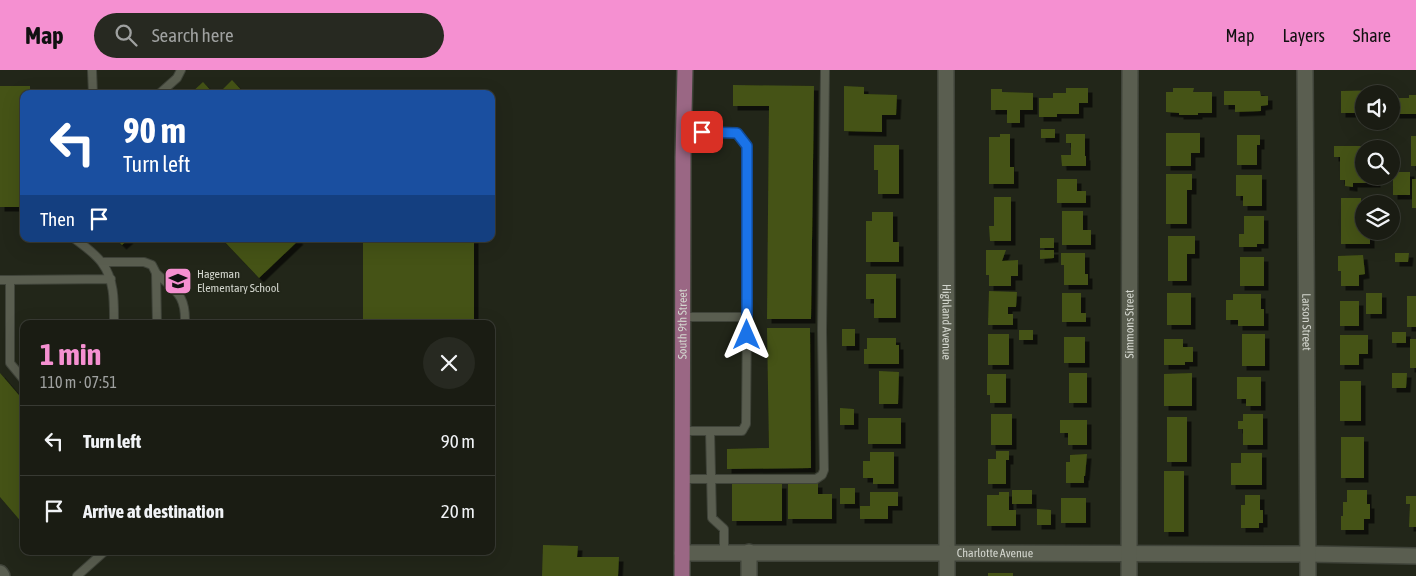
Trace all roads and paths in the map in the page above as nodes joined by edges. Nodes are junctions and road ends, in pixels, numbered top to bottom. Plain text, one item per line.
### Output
1 (92, 70) edge
2 (181, 70) edge
3 (685, 70) edge
4 (825, 70) edge
5 (946, 70) edge
6 (1130, 70) edge
7 (1305, 70) edge
8 (93, 90) edge
9 (164, 90) edge
10 (684, 132) junction
11 (79, 242) edge
12 (102, 262) junction
13 (156, 273) junction
14 (111, 279) junction
15 (0, 280) edge
16 (10, 280) junction
17 (683, 317) junction
18 (747, 317) junction
19 (114, 320) edge
20 (157, 320) edge
21 (185, 320) edge
22 (20, 375) edge
23 (683, 431) junction
24 (710, 431) junction
25 (682, 479) junction
26 (711, 479) junction
27 (724, 552) junction
28 (749, 552) junction
29 (682, 553) junction
30 (947, 553) junction
31 (1129, 553) junction
32 (1308, 554) junction
33 (101, 555) edge
34 (1416, 556) edge
35 (77, 576) edge
36 (682, 576) edge
37 (749, 576) edge
38 (947, 576) edge
39 (1129, 576) edge
40 (1308, 576) edge

1 - 8 lane
2 - 9 lane
3 - 10 main road, South 9th Street
4 - 26 lane
5 - 30 street, Highland Avenue
6 - 31 street, Simmons Street
7 - 32 street, Larson Street
10 - 17 main road, South 9th Street
10 - 18 lane
11 - 12 lane
12 - 13 lane
12 - 14 lane
13 - 20 lane
13 - 21 lane
14 - 16 lane
14 - 19 lane
15 - 16 lane
16 - 22 lane
17 - 18 lane
17 - 23 main road, South 9th Street
18 - 24 lane
23 - 24 lane
23 - 25 main road, South 9th Street
24 - 26 lane
25 - 26 lane
25 - 29 main road, South 9th Street
26 - 27 lane
27 - 28 street, Charlotte Avenue
27 - 29 street, Charlotte Avenue
28 - 30 street, Charlotte Avenue
28 - 37 street
29 - 36 main road, South 9th Street
30 - 31 street, Charlotte Avenue
30 - 38 street, Highland Avenue
31 - 32 street, Charlotte Avenue
31 - 39 street, Simmons Street
32 - 34 street, Charlotte Avenue
32 - 40 street, Larson Street
33 - 35 lane

